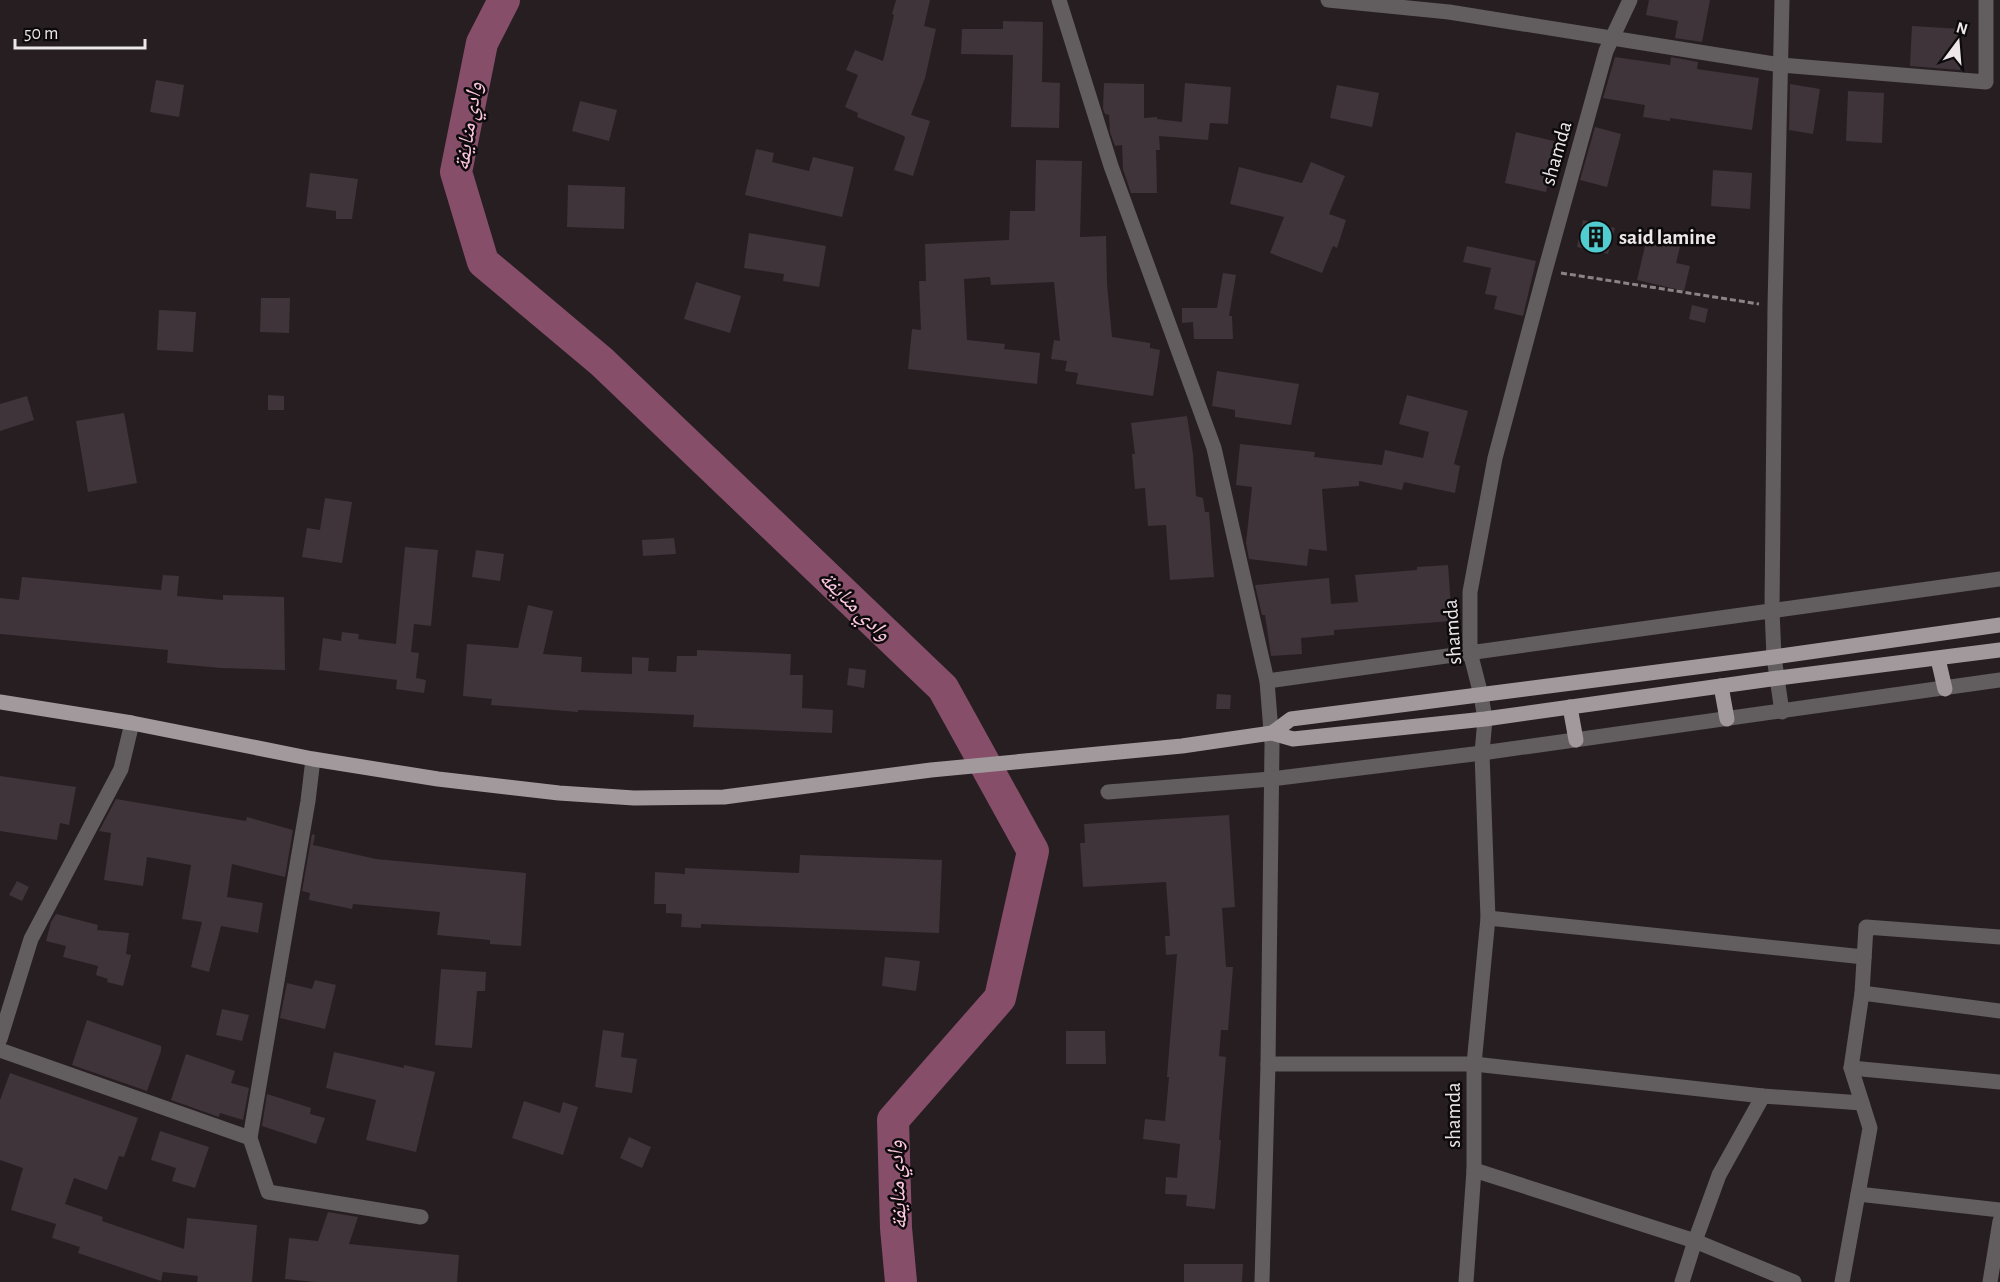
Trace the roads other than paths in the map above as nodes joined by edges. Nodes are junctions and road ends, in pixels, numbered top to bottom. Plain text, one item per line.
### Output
1 (1059, 0) edge
2 (1328, 0) edge
3 (1630, 0) edge
4 (1782, 0) edge
5 (1986, 0) edge
6 (1612, 40) junction
7 (1993, 45) edge
8 (1781, 65) junction
9 (2000, 579) edge
10 (1772, 610) junction
11 (2000, 625) edge
12 (2000, 650) edge
13 (1470, 652) junction
14 (1774, 657) junction
15 (1938, 659) junction
16 (1778, 678) junction
17 (2000, 680) edge
18 (1268, 681) junction
19 (1721, 686) junction
20 (1945, 689) junction
21 (1481, 695) junction
22 (0, 702) edge
23 (1570, 707) junction
24 (1782, 712) junction
25 (1485, 719) junction
26 (1726, 719) junction
27 (132, 723) junction
28 (1272, 733) junction
29 (1576, 740) junction
30 (1482, 753) junction
31 (313, 759) junction
32 (1271, 779) junction
33 (1108, 792) dead end
34 (1488, 918) junction
35 (1999, 935) edge
36 (1864, 957) junction
37 (1862, 993) junction
38 (2000, 1011) edge
39 (0, 1039) edge
40 (0, 1050) edge
41 (1268, 1064) junction
42 (1474, 1064) junction
43 (1851, 1068) junction
44 (2000, 1082) edge
45 (1763, 1096) junction
46 (1862, 1103) junction
47 (250, 1138) junction
48 (1474, 1170) junction
49 (1858, 1194) junction
50 (2000, 1210) edge
51 (421, 1217) dead end
52 (2000, 1221) edge
53 (1695, 1241) junction
54 (1262, 1282) edge
55 (1466, 1282) edge
56 (1682, 1282) edge
57 (1794, 1282) edge
58 (1842, 1282) edge
59 (1990, 1282) edge

1 - 18 street
2 - 6 street
3 - 6 street, shamda
4 - 8 street
5 - 7 street
6 - 8 street
6 - 13 street, shamda
7 - 8 street
8 - 10 street
9 - 10 street
10 - 13 street
10 - 14 street
11 - 14 main road
12 - 15 main road
13 - 18 street
13 - 21 street, shamda
14 - 16 street
14 - 21 main road
15 - 16 main road
15 - 20 main road
16 - 19 main road
16 - 24 street
17 - 20 street
18 - 28 street
19 - 23 main road
19 - 26 main road
20 - 24 street
21 - 25 street, shamda
21 - 28 main road
22 - 27 main road
23 - 25 main road
23 - 29 main road
24 - 26 street
25 - 28 main road
25 - 30 street, shamda
26 - 29 street
27 - 31 main road
27 - 39 street
28 - 31 main road
28 - 32 street
29 - 30 street
30 - 32 street
30 - 34 street, shamda
31 - 47 street
32 - 33 street
32 - 41 street
34 - 36 street
34 - 42 street, shamda
35 - 36 street
36 - 37 street
37 - 38 street
37 - 43 street
40 - 47 street
41 - 42 street
41 - 54 street
42 - 45 street
42 - 48 street, shamda
43 - 44 street
43 - 46 street
45 - 46 street
45 - 53 street
46 - 49 street
47 - 51 street
48 - 53 street
48 - 55 street, shamda
49 - 50 street
49 - 58 street
52 - 59 street
53 - 56 street
53 - 57 street

